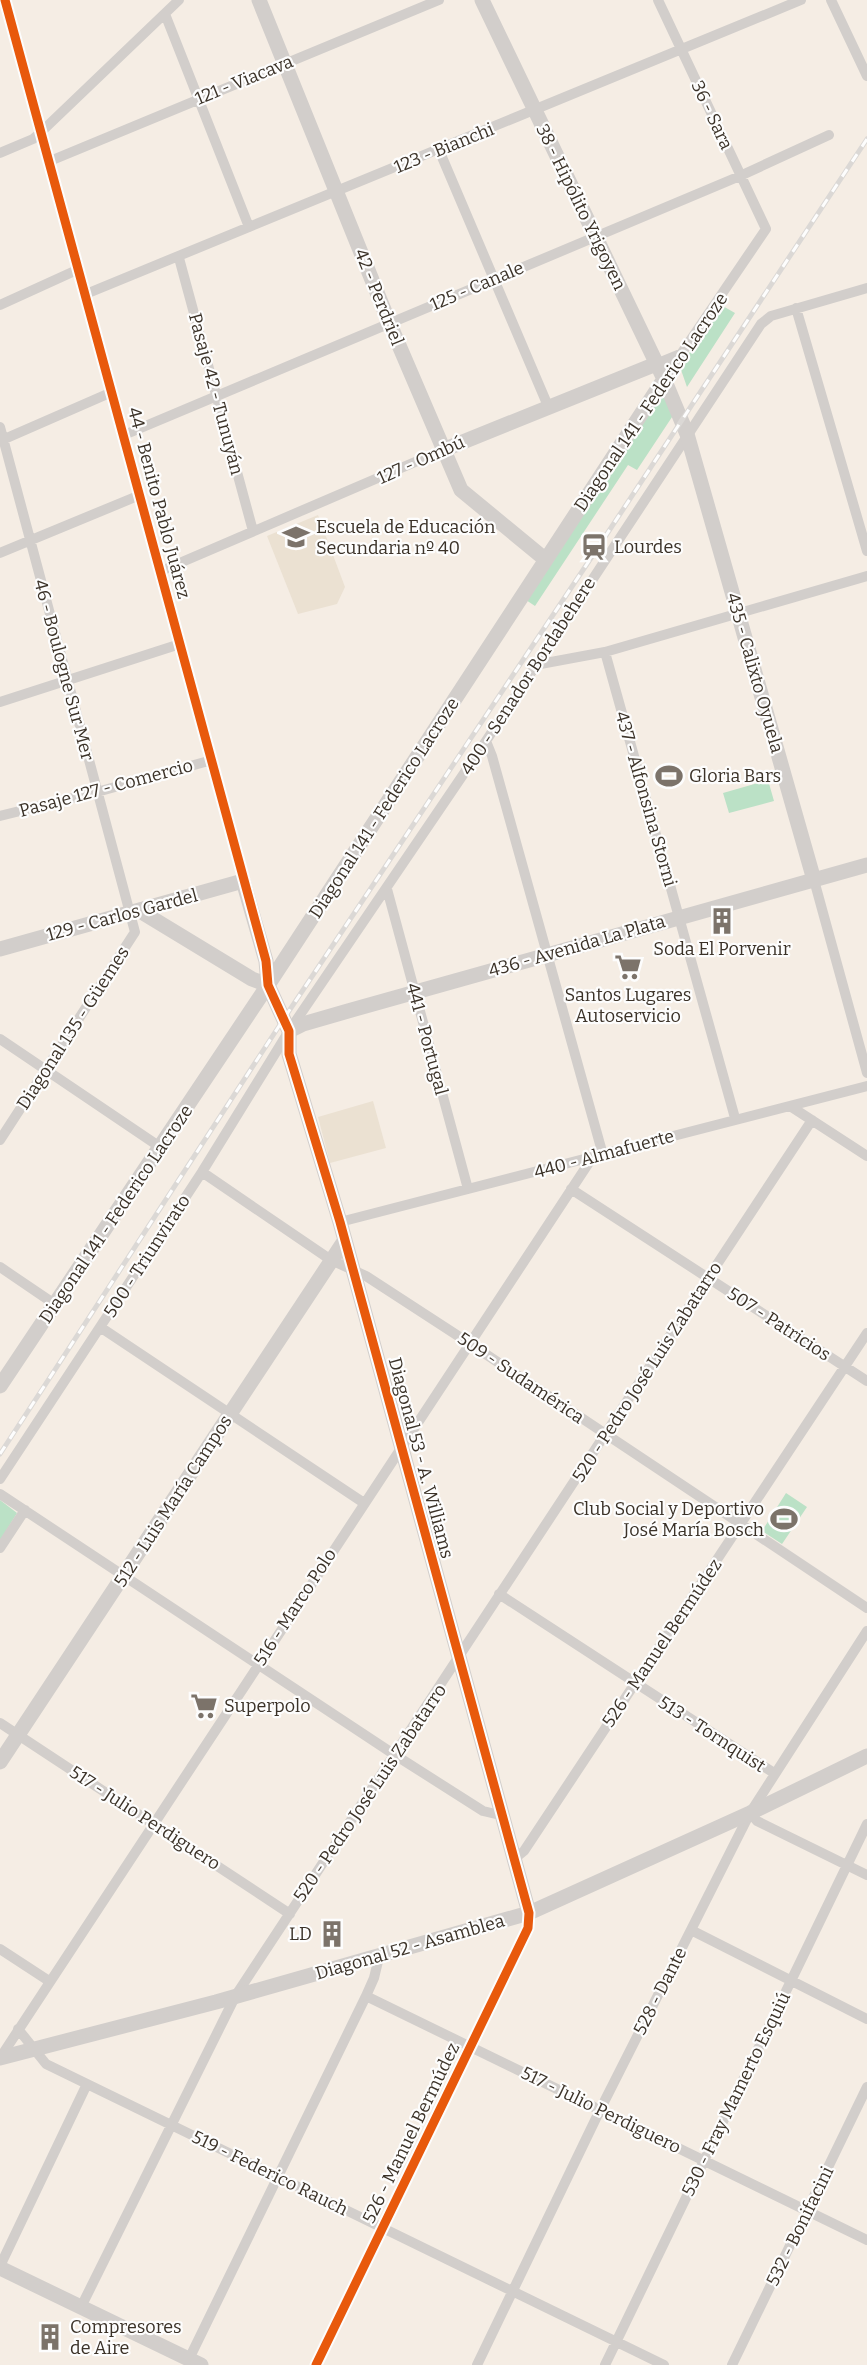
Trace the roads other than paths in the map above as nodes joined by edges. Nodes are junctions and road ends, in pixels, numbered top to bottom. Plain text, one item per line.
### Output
1 (2, 0) edge
2 (179, 0) edge
3 (259, 0) edge
4 (439, 0) edge
5 (482, 0) edge
6 (658, 0) edge
7 (801, 0) edge
8 (831, 0) edge
9 (165, 14) junction
10 (682, 50) junction
11 (285, 64) junction
12 (867, 76) edge
13 (199, 99) junction
14 (535, 111) junction
15 (40, 133) junction
16 (829, 135) dead end
17 (439, 150) junction
18 (0, 153) edge
19 (50, 161) junction
20 (740, 176) junction
21 (337, 192) junction
22 (249, 227) junction
23 (766, 229) joint
24 (596, 236) junction
25 (179, 258) junction
26 (80, 269) junction
27 (494, 278) junction
28 (867, 288) edge
29 (86, 294) junction
30 (0, 305) edge
31 (796, 308) junction
32 (389, 322) junction
33 (683, 353) junction
34 (656, 364) junction
35 (664, 379) junction
36 (112, 392) junction
37 (217, 394) junction
38 (548, 406) junction
39 (679, 413) joint
40 (0, 427) edge
41 (687, 434) junction
42 (124, 435) junction
43 (2, 440) edge
44 (443, 450) junction
45 (140, 495) junction
46 (253, 531) junction
47 (30, 541) junction
48 (867, 551) edge
49 (0, 553) edge
50 (546, 560) junction
51 (160, 571) junction
52 (867, 576) edge
53 (739, 614) junction
54 (180, 644) junction
55 (606, 652) junction
56 (535, 665) junction
57 (68, 680) junction
58 (0, 702) edge
59 (486, 741) junction
60 (212, 760) junction
61 (97, 792) junction
62 (0, 816) edge
63 (867, 865) edge
64 (813, 880) junction
65 (243, 881) junction
66 (387, 889) junction
67 (135, 912) junction
68 (680, 918) junction
69 (0, 949) edge
70 (546, 955) junction
71 (268, 985) junction
72 (414, 992) junction
73 (280, 1014) joint
74 (289, 1031) junction
75 (0, 1039) edge
76 (46, 1070) junction
77 (867, 1073) edge
78 (867, 1086) edge
79 (790, 1106) junction
80 (735, 1118) junction
81 (812, 1120) junction
82 (0, 1140) edge
83 (160, 1147) junction
84 (603, 1155) junction
85 (867, 1156) edge
86 (592, 1158) junction
87 (202, 1172) junction
88 (468, 1189) junction
89 (571, 1189) junction
90 (340, 1222) junction
91 (345, 1240) junction
92 (331, 1260) junction
93 (0, 1267) edge
94 (353, 1271) junction
95 (709, 1279) junction
96 (56, 1305) junction
97 (100, 1328) junction
98 (867, 1333) edge
99 (469, 1344) junction
100 (845, 1367) junction
101 (867, 1382) edge
102 (0, 1386) edge
103 (230, 1415) junction
104 (605, 1434) junction
105 (401, 1449) junction
106 (0, 1479) edge
107 (0, 1494) edge
108 (364, 1503) junction
109 (25, 1510) junction
110 (741, 1526) junction
111 (0, 1548) edge
112 (124, 1575) junction
113 (500, 1594) junction
114 (867, 1608) edge
115 (867, 1631) edge
116 (458, 1660) junction
117 (259, 1663) junction
118 (634, 1684) junction
119 (0, 1722) edge
120 (18, 1735) junction
121 (395, 1755) junction
122 (867, 1756) edge
123 (0, 1762) edge
124 (774, 1773) junction
125 (750, 1813) junction
126 (500, 1815) junction
127 (153, 1822) junction
128 (867, 1824) edge
129 (513, 1860) junction
130 (847, 1865) junction
131 (867, 1875) edge
132 (529, 1913) junction
133 (290, 1914) junction
134 (691, 1930) junction
135 (0, 1949) edge
136 (379, 1957) junction
137 (49, 1982) junction
138 (791, 1982) junction
139 (236, 1995) junction
140 (366, 1996) junction
141 (867, 2019) edge
142 (18, 2029) junction
143 (471, 2047) junction
144 (32, 2048) junction
145 (0, 2058) edge
146 (87, 2084) junction
147 (867, 2087) edge
148 (600, 2110) junction
149 (171, 2125) junction
150 (704, 2160) junction
151 (277, 2177) junction
152 (808, 2211) junction
153 (383, 2229) junction
154 (867, 2241) edge
155 (0, 2267) edge
156 (513, 2291) junction
157 (81, 2307) junction
158 (616, 2342) junction
159 (195, 2362) edge
160 (316, 2365) edge
161 (477, 2365) edge
162 (605, 2365) edge
163 (664, 2365) edge
164 (732, 2365) edge

1 - 15 street, 44 - Benito Pablo Juárez
2 - 9 street
3 - 11 street, 42 - Perdriel
4 - 11 street, 121 - Viacava
5 - 14 street, 38 - Hipólito Yrigoyen
6 - 10 street, 36 - Sara
7 - 10 street, 123 - Bianchi
8 - 12 street
9 - 13 street
9 - 15 street
10 - 14 street, 123 - Bianchi
10 - 20 street, 36 - Sara
11 - 13 street, 121 - Viacava
11 - 21 street, 42 - Perdriel
13 - 19 street, 121 - Viacava
13 - 22 street
14 - 17 street, 123 - Bianchi
14 - 24 street, 38 - Hipólito Yrigoyen
15 - 18 street
15 - 19 street, 44 - Benito Pablo Juárez
16 - 20 street, 125 - Canale
17 - 21 street, 123 - Bianchi
17 - 27 street
19 - 26 street, 44 - Benito Pablo Juárez
20 - 23 street, 36 - Sara
20 - 24 street, 125 - Canale
21 - 22 street, 123 - Bianchi
21 - 32 street, 42 - Perdriel
22 - 25 street, 123 - Bianchi
23 - 33 street, Diagonal 141 - Federico Lacroze
24 - 27 street, 125 - Canale
24 - 34 street, 38 - Hipólito Yrigoyen
25 - 29 street, 123 - Bianchi
25 - 37 street, Pasaje 42 - Tunuyán
26 - 29 street, 44 - Benito Pablo Juárez
26 - 30 street
27 - 32 street, 125 - Canale
27 - 38 street
28 - 31 street
29 - 36 street, 44 - Benito Pablo Juárez
31 - 41 street, 400 - Senador Bordabehere
31 - 48 street
32 - 37 street, 125 - Canale
32 - 44 street, 42 - Perdriel
33 - 34 street, 127 - Ombú
33 - 35 street, Diagonal 141 - Federico Lacroze
34 - 35 street, 38 - Hipólito Yrigoyen
34 - 38 street, 127 - Ombú
35 - 39 street, 38 - Hipólito Yrigoyen
35 - 50 street, Diagonal 141 - Federico Lacroze
36 - 42 street, 44 - Benito Pablo Juárez
36 - 43 street
37 - 42 street, 125 - Canale
37 - 46 street, Pasaje 42 - Tunuyán
38 - 44 street, 127 - Ombú
39 - 41 street, 435 - Calixto Oyuela
40 - 43 street, 46 - Boulogne Sur Mer
41 - 53 street, 435 - Calixto Oyuela
41 - 56 street, 400 - Senador Bordabehere
42 - 45 street, 44 - Benito Pablo Juárez
43 - 47 street, 46 - Boulogne Sur Mer
44 - 46 street, 127 - Ombú
44 - 50 street, 42 - Perdriel
45 - 47 street
45 - 51 street, 44 - Benito Pablo Juárez
46 - 51 street, 127 - Ombú
47 - 49 street
47 - 57 street, 46 - Boulogne Sur Mer
50 - 71 street, Diagonal 141 - Federico Lacroze
51 - 54 street, 44 - Benito Pablo Juárez
52 - 53 street
53 - 55 street
53 - 64 street, 435 - Calixto Oyuela
54 - 57 street
54 - 60 street, 44 - Benito Pablo Juárez
55 - 56 street
55 - 68 street, 437 - Alfonsina Storni
56 - 59 street, 400 - Senador Bordabehere
57 - 58 street
57 - 61 street, 46 - Boulogne Sur Mer
59 - 66 street, 400 - Senador Bordabehere
59 - 70 street
60 - 61 street, Pasaje 127 - Comercio
60 - 65 street, 44 - Benito Pablo Juárez
61 - 62 street, Pasaje 127 - Comercio
61 - 67 street, 46 - Boulogne Sur Mer
63 - 64 street, 436 - Avenida La Plata
64 - 68 street, 436 - Avenida La Plata
64 - 77 street, 435 - Calixto Oyuela
65 - 67 street, 129 - Carlos Gardel
65 - 71 street, 44 - Benito Pablo Juárez
66 - 72 street, 441 - Portugal
66 - 74 street, 400 - Senador Bordabehere
67 - 69 street, 129 - Carlos Gardel
67 - 71 street
67 - 76 street, Diagonal 135 - Güemes
68 - 70 street, 436 - Avenida La Plata
68 - 80 street, 437 - Alfonsina Storni
70 - 72 street, 436 - Avenida La Plata
70 - 84 street
71 - 73 street, 44 - Benito Pablo Juárez
71 - 83 street, Diagonal 141 - Federico Lacroze
72 - 74 street, 436 - Avenida La Plata
72 - 88 street, 441 - Portugal
73 - 74 street, Diagonal 53 - A. Williams
74 - 87 street, 500 - Triunvirato
74 - 90 street, Diagonal 53 - A. Williams
75 - 76 street
76 - 82 street, Diagonal 135 - Güemes
76 - 83 street
78 - 79 street, 440 - Almafuerte
79 - 80 street, 440 - Almafuerte
79 - 81 street
80 - 84 street, 440 - Almafuerte
81 - 85 street
81 - 95 street, 520 - Pedro José Luis Zabatarro
83 - 96 street, Diagonal 141 - Federico Lacroze
84 - 86 street, 440 - Almafuerte
86 - 88 street, 440 - Almafuerte
86 - 89 street, 516 - Marco Polo
87 - 92 street, 509 - Sudamérica
87 - 97 street, 500 - Triunvirato
88 - 90 street, 440 - Almafuerte
89 - 95 street, 507 - Patricios
89 - 99 street, 516 - Marco Polo
90 - 91 street, Diagonal 53 - A. Williams
91 - 92 street, 512 - Luis María Campos
91 - 94 street, Diagonal 53 - A. Williams
92 - 94 street, 509 - Sudamérica
92 - 103 street, 512 - Luis María Campos
93 - 96 street
94 - 99 street, 509 - Sudamérica
94 - 105 street, Diagonal 53 - A. Williams
95 - 100 street, 507 - Patricios
95 - 104 street, 520 - Pedro José Luis Zabatarro
96 - 102 street, Diagonal 141 - Federico Lacroze
97 - 103 street
97 - 106 street, 500 - Triunvirato
98 - 100 street, 526 - Manuel Bermúdez
99 - 104 street, 509 - Sudamérica
99 - 105 street, 516 - Marco Polo
100 - 101 street, 507 - Patricios
100 - 110 street, 526 - Manuel Bermúdez
103 - 108 street
103 - 112 street, 512 - Luis María Campos
104 - 110 street, 509 - Sudamérica
104 - 113 street, 520 - Pedro José Luis Zabatarro
105 - 108 street, 516 - Marco Polo
105 - 116 street, Diagonal 53 - A. Williams
107 - 109 street
108 - 117 street, 516 - Marco Polo
109 - 111 street
109 - 112 street
110 - 114 street, 509 - Sudamérica
110 - 118 street, 526 - Manuel Bermúdez
112 - 117 street
112 - 120 street, 512 - Luis María Campos
113 - 116 street, 520 - Pedro José Luis Zabatarro
113 - 118 street, 513 - Tornquist
115 - 124 street, 528 - Dante
116 - 121 street, 520 - Pedro José Luis Zabatarro
116 - 126 street, Diagonal 53 - A. Williams
117 - 121 street
117 - 127 street, 516 - Marco Polo
118 - 124 street, 513 - Tornquist
118 - 129 street, 526 - Manuel Bermúdez
119 - 120 street, 517 - Julio Perdiguero
120 - 123 street, 512 - Luis María Campos
120 - 127 street, 517 - Julio Perdiguero
121 - 126 street
121 - 133 street, 520 - Pedro José Luis Zabatarro
122 - 125 street, Diagonal 52 - Asamblea
124 - 125 street, 528 - Dante
125 - 130 street
125 - 132 street, Diagonal 52 - Asamblea
125 - 134 street, 528 - Dante
126 - 129 street, Diagonal 53 - A. Williams
127 - 133 street, 517 - Julio Perdiguero
127 - 137 street, 516 - Marco Polo
128 - 130 street, 530 - Fray Mamerto Esquiú
129 - 132 street, Diagonal 53 - A. Williams
130 - 131 street
130 - 138 street, 530 - Fray Mamerto Esquiú
132 - 136 street, Diagonal 52 - Asamblea
132 - 143 street, 526 - Manuel Bermúdez
133 - 139 street, 520 - Pedro José Luis Zabatarro
134 - 138 street
134 - 148 street, 528 - Dante
135 - 137 street
136 - 139 street, Diagonal 52 - Asamblea
136 - 140 street
137 - 142 street, 516 - Marco Polo
138 - 141 street
138 - 150 street, 530 - Fray Mamerto Esquiú
139 - 144 street, Diagonal 52 - Asamblea
139 - 149 street, 520 - Pedro José Luis Zabatarro
140 - 143 street, 517 - Julio Perdiguero
140 - 151 street
142 - 144 street, 519 - Federico Rauch
142 - 145 street, 516 - Marco Polo
143 - 148 street, 517 - Julio Perdiguero
143 - 153 street, 526 - Manuel Bermúdez
144 - 145 street, Diagonal 52 - Asamblea
144 - 146 street, 519 - Federico Rauch
146 - 149 street, 519 - Federico Rauch
146 - 155 street
147 - 152 street, 532 - Bonifacini
148 - 150 street, 517 - Julio Perdiguero
148 - 156 street, 528 - Dante
149 - 151 street, 519 - Federico Rauch
149 - 157 street, 520 - Pedro José Luis Zabatarro
150 - 152 street, 517 - Julio Perdiguero
150 - 158 street, 530 - Fray Mamerto Esquiú
151 - 153 street, 519 - Federico Rauch
151 - 159 street
152 - 154 street, 517 - Julio Perdiguero
152 - 164 street, 532 - Bonifacini
153 - 156 street, 519 - Federico Rauch
153 - 160 street, 526 - Manuel Bermúdez
155 - 157 street
156 - 158 street, 519 - Federico Rauch
156 - 161 street, 528 - Dante
157 - 159 street
158 - 162 street, 530 - Fray Mamerto Esquiú
158 - 163 street, 519 - Federico Rauch

